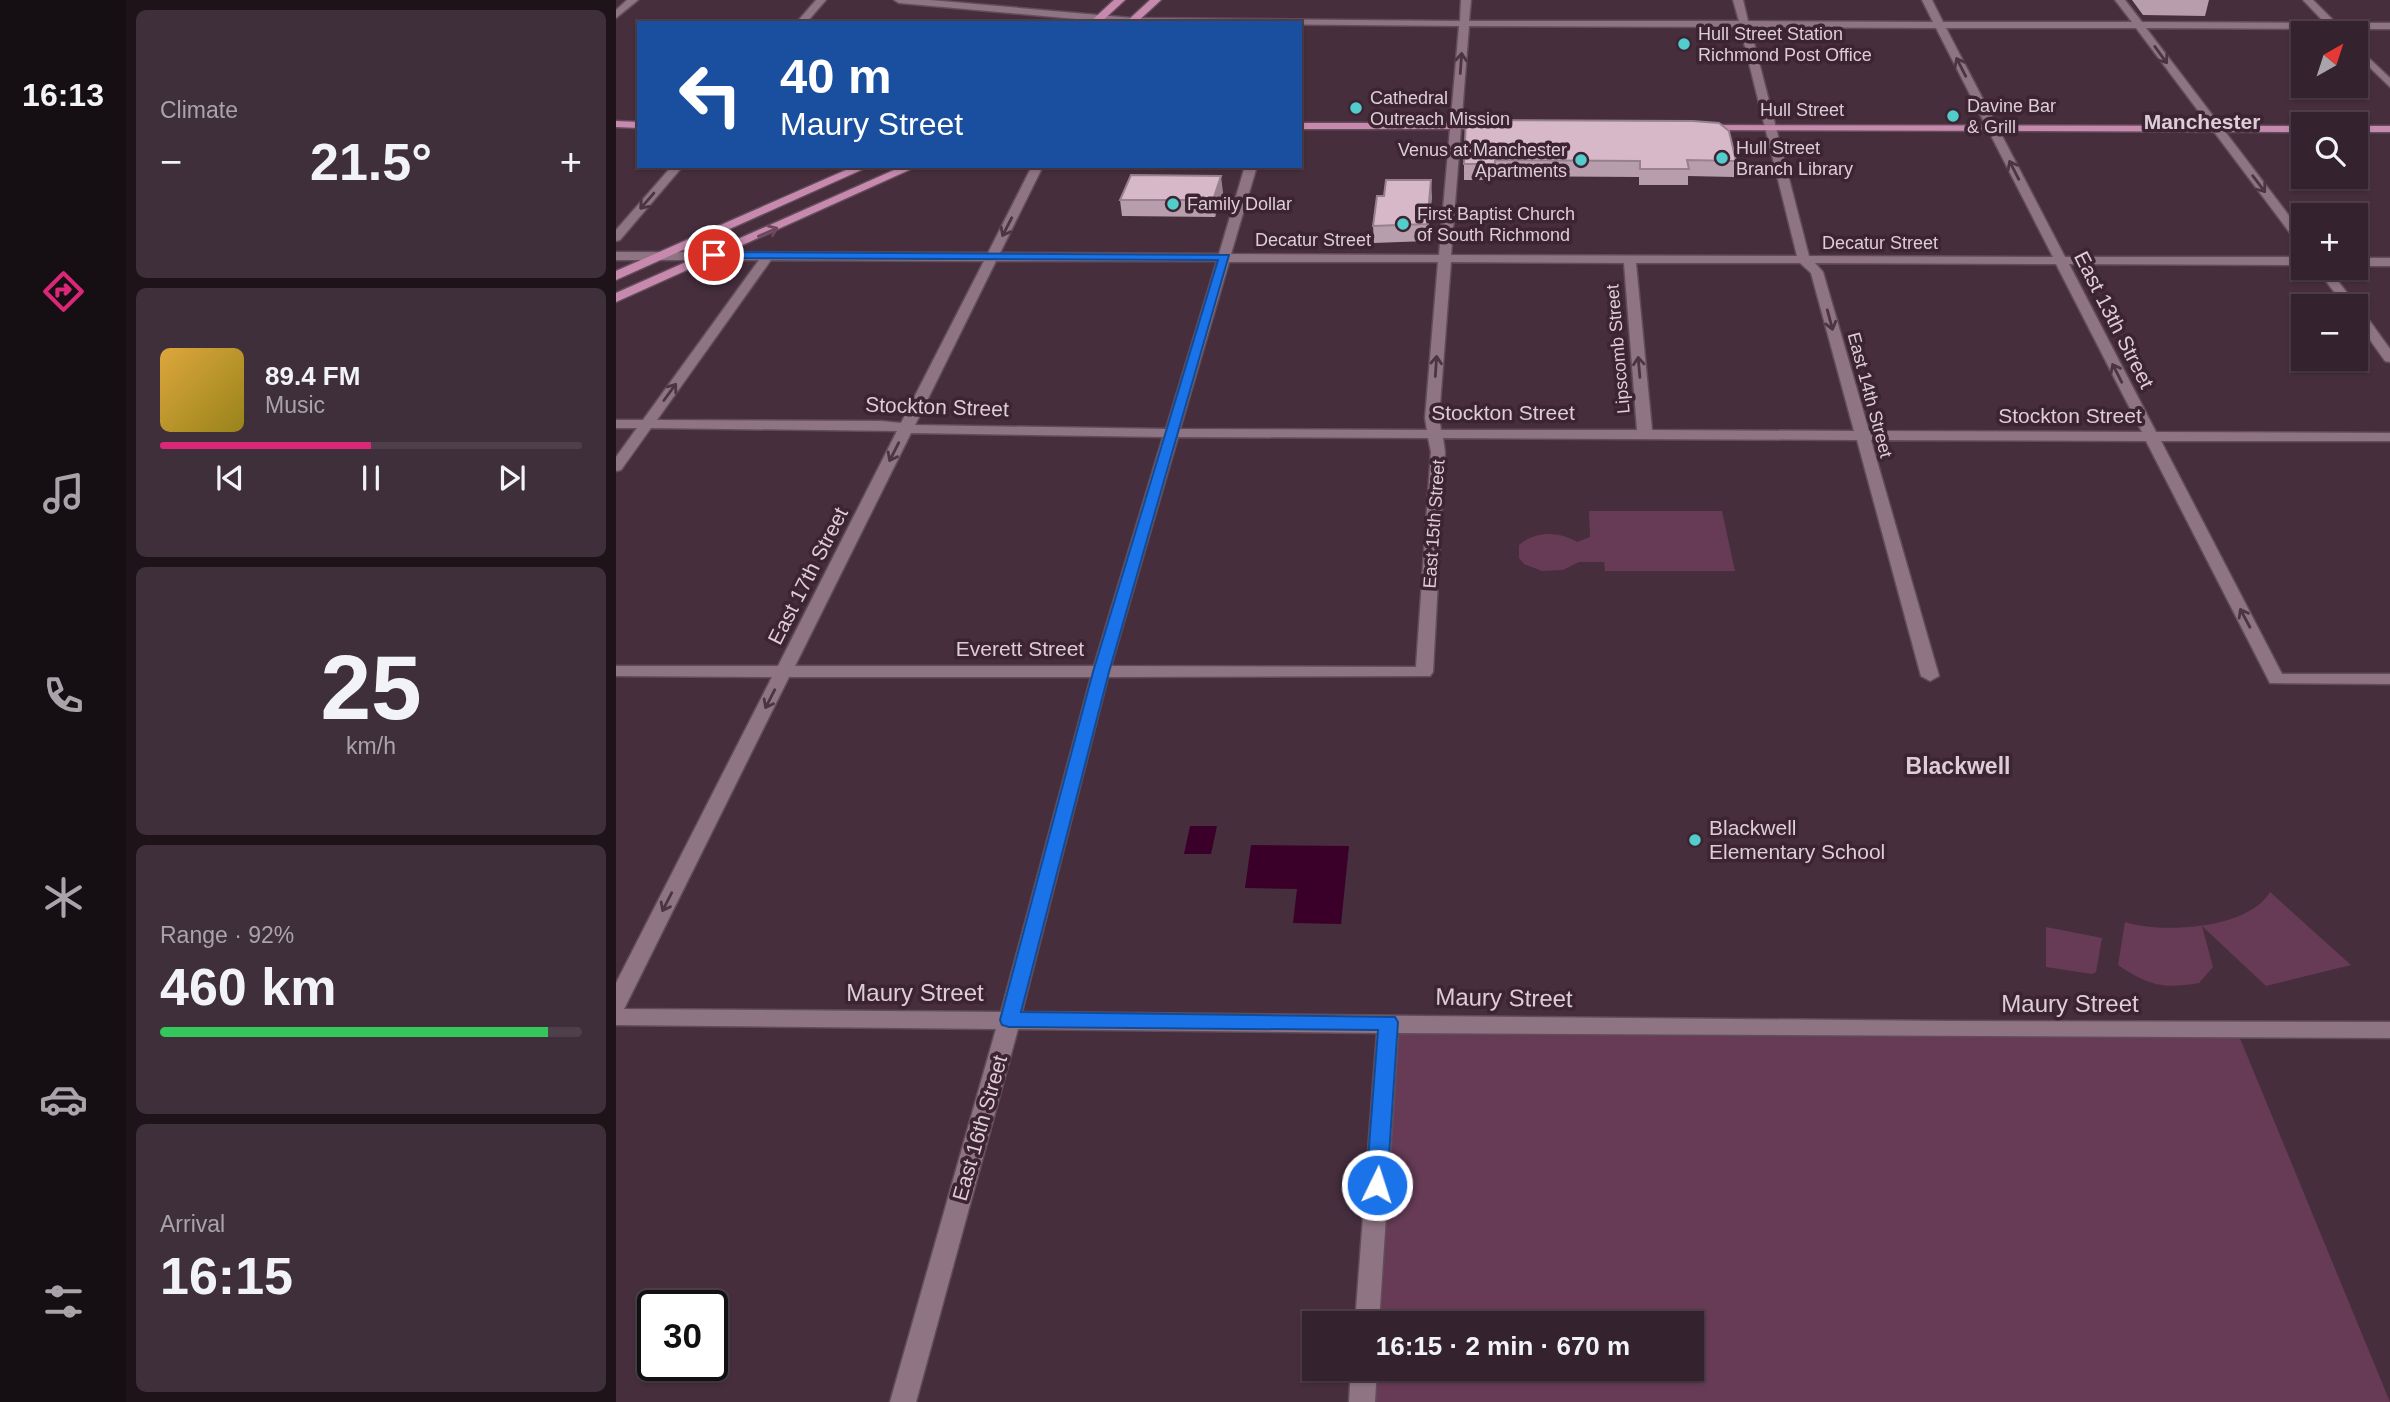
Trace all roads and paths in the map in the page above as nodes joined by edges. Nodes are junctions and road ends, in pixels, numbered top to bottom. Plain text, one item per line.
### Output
1 (633, 0) edge
2 (821, 0) edge
3 (899, 0) edge
4 (1120, 0) edge
5 (1156, 0) edge
6 (1466, 0) edge
7 (1738, 0) edge
8 (1927, 0) edge
9 (2120, 0) edge
10 (2308, 0) edge
11 (616, 15) edge
12 (1097, 20) edge
13 (803, 21) edge
14 (1132, 21) edge
15 (2329, 21) edge
16 (1302, 23) edge
17 (1464, 23) junction
18 (1745, 24) junction
19 (1939, 25) junction
20 (2139, 25) junction
21 (2390, 26) edge
22 (2368, 27) edge
23 (2291, 28) edge
24 (2368, 61) edge
25 (2390, 84) edge
26 (616, 124) edge
27 (637, 124) edge
28 (1302, 126) edge
29 (1456, 126) junction
30 (1497, 126) edge
31 (1690, 127) edge
32 (1772, 127) junction
33 (1992, 128) junction
34 (2217, 129) junction
35 (2291, 129) edge
36 (2368, 129) edge
37 (2390, 129) edge
38 (676, 168) edge
39 (860, 168) edge
40 (909, 168) edge
41 (1037, 168) edge
42 (1250, 168) edge
43 (2291, 226) edge
44 (616, 237) edge
45 (714, 255) junction
46 (616, 256) edge
47 (662, 256) junction
48 (768, 256) junction
49 (992, 256) junction
50 (1225, 257) junction
51 (1444, 259) junction
52 (1630, 260) junction
53 (1804, 260) junction
54 (2060, 261) junction
55 (2291, 261) edge
56 (2368, 261) edge
57 (2390, 262) edge
58 (616, 276) edge
59 (2331, 280) edge
60 (2342, 294) edge
61 (616, 298) edge
62 (2368, 328) edge
63 (2390, 358) edge
64 (616, 424) edge
65 (647, 424) junction
66 (906, 428) junction
67 (1172, 433) junction
68 (1435, 434) junction
69 (1644, 435) junction
70 (1861, 436) junction
71 (2150, 437) junction
72 (2390, 437) edge
73 (616, 467) edge
74 (616, 671) edge
75 (784, 671) junction
76 (1101, 672) junction
77 (1424, 672) joint
78 (1930, 676) dead end
79 (2390, 679) edge
80 (616, 1004) edge
81 (616, 1017) edge
82 (1009, 1020) junction
83 (1388, 1022) junction
84 (2390, 1030) edge
85 (1368, 1311) edge
86 (1363, 1381) edge
87 (903, 1402) edge
88 (1362, 1402) edge

1 - 11 street
2 - 13 street
3 - 12 street
4 - 12 main road
5 - 14 main road
6 - 17 street, East 15th Street
7 - 18 street, East 14th Street
8 - 19 street, East 13th Street
9 - 20 street
10 - 15 street
16 - 17 street
17 - 18 street
29 -> 17 street, East 15th Street
18 - 19 street
18 - 32 street, East 14th Street
19 - 20 street
33 -> 19 street, East 13th Street
20 - 23 street
20 -> 34 street
21 - 22 street
24 - 25 street
26 - 27 main road
28 - 29 main road
29 - 30 main road
29 - 51 street, East 15th Street
31 - 32 main road, Hull Street
32 - 33 main road, Hull Street
32 - 53 street, East 14th Street
33 - 34 main road, Hull Street
54 -> 33 street, East 13th Street
34 - 35 main road, Hull Street
34 -> 43 street
36 - 37 main road
38 -> 44 street
39 - 47 main road
45 -> 40 main road
41 -> 49 street, East 17th Street
42 - 50 street, East 16th Street
45 - 47 street, Decatur Street
45 - 48 street, Decatur Street
45 - 61 main road
46 - 47 street, Decatur Street
47 - 58 main road
48 - 49 street, Decatur Street
65 -> 48 street
49 - 50 street, Decatur Street
49 - 66 street, East 17th Street
50 - 51 street, Decatur Street
50 - 67 street, East 16th Street
51 - 52 street, Decatur Street
68 -> 51 street, East 15th Street
52 - 53 street, Decatur Street
69 -> 52 street, Lipscomb Street
53 - 54 street, Decatur Street
53 -> 70 street, East 14th Street
54 - 55 street, Decatur Street
71 -> 54 street, East 13th Street
56 - 57 street
59 - 60 street
62 - 63 street
64 - 65 street, Stockton Street
65 - 66 street, Stockton Street
65 - 73 street
66 - 67 street, Stockton Street
66 -> 75 street, East 17th Street
67 - 68 street, Stockton Street
67 - 76 street, East 16th Street
68 - 69 street, Stockton Street
68 - 77 street, East 15th Street
69 - 70 street, Stockton Street
70 - 71 street, Stockton Street
70 - 78 street, East 14th Street
71 - 72 street, Stockton Street
79 -> 71 street, East 13th Street
74 - 75 street, Everett Street
75 - 76 street, Everett Street
75 -> 80 street, East 17th Street
76 - 77 street, Everett Street
76 - 82 street, East 16th Street
81 - 82 street, Maury Street
82 - 83 street, Maury Street
82 - 87 street, East 16th Street
83 - 84 street, Maury Street
83 - 85 street
86 - 88 street

